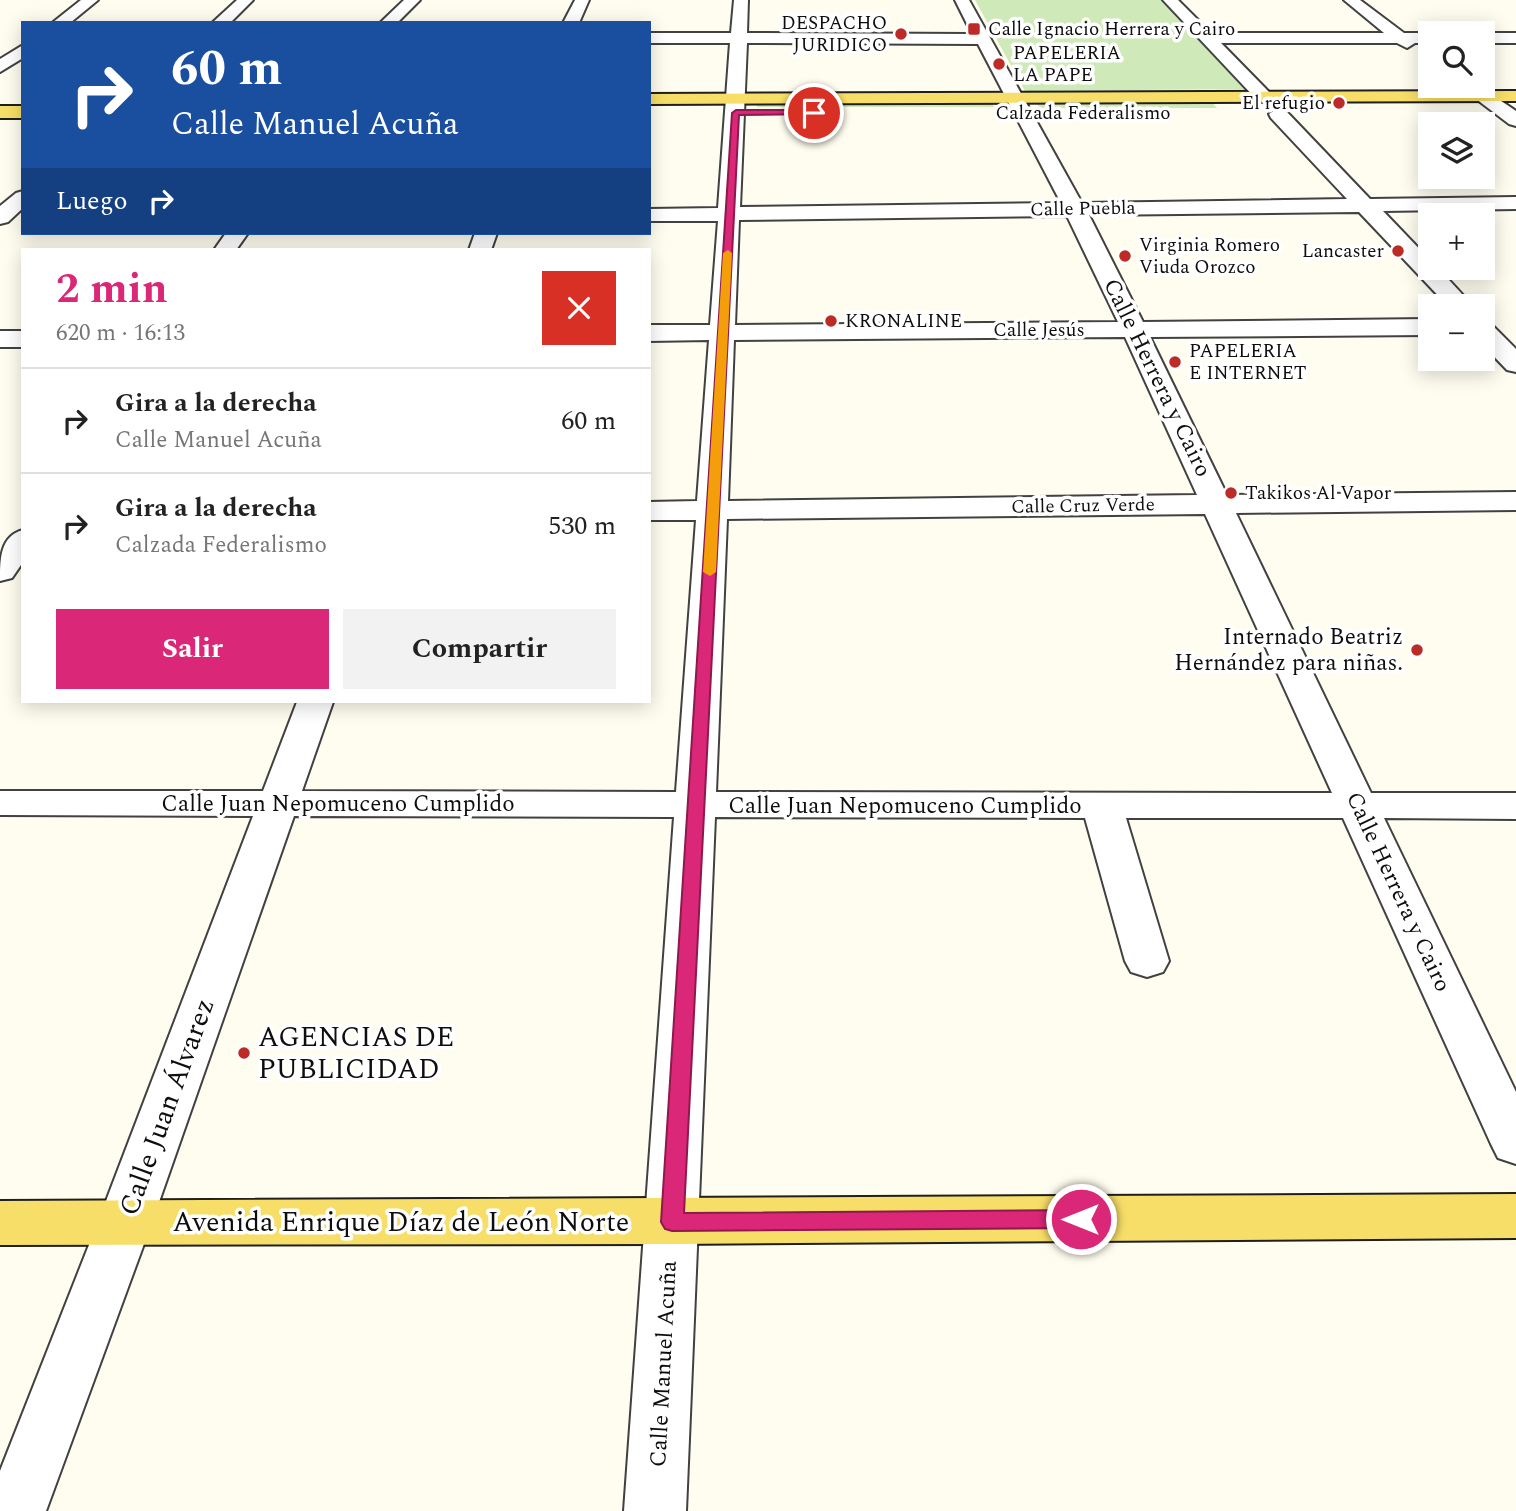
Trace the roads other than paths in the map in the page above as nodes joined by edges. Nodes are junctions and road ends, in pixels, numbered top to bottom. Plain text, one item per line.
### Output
1 (91, 0) edge
2 (246, 0) edge
3 (413, 0) edge
4 (582, 0) edge
5 (741, 0) edge
6 (962, 0) edge
7 (1170, 0) edge
8 (1351, 0) edge
9 (63, 21) edge
10 (222, 21) edge
11 (390, 21) edge
12 (572, 21) edge
13 (1205, 37) junction
14 (651, 38) edge
15 (1400, 38) junction
16 (1418, 38) edge
17 (1495, 38) edge
18 (1516, 38) edge
19 (739, 39) junction
20 (982, 39) junction
21 (21, 51) edge
22 (1418, 51) edge
23 (0, 67) edge
24 (1418, 92) edge
25 (1263, 96) junction
26 (1489, 98) edge
27 (651, 99) edge
28 (0, 100) edge
29 (21, 100) edge
30 (1020, 105) junction
31 (736, 106) junction
32 (1513, 110) edge
33 (0, 112) edge
34 (21, 112) edge
35 (651, 112) edge
36 (1278, 114) junction
37 (21, 199) edge
38 (1516, 204) edge
39 (1365, 205) junction
40 (1075, 209) junction
41 (730, 214) junction
42 (651, 215) edge
43 (0, 216) edge
44 (0, 225) edge
45 (21, 225) edge
46 (1450, 294) edge
47 (1516, 326) edge
48 (1418, 327) edge
49 (1495, 327) edge
50 (1134, 329) junction
51 (723, 332) junction
52 (651, 333) edge
53 (0, 339) edge
54 (21, 339) edge
55 (1495, 341) edge
56 (1516, 364) edge
57 (1516, 501) edge
58 (1218, 504) junction
59 (713, 510) junction
60 (651, 511) edge
61 (21, 520) edge
62 (0, 521) edge
63 (21, 542) edge
64 (0, 571) edge
65 (315, 703) edge
66 (0, 803) edge
67 (278, 804) junction
68 (697, 805) junction
69 (1102, 806) junction
70 (1516, 806) edge
71 (1359, 807) junction
72 (1147, 961) dead end
73 (1516, 1144) edge
74 (1516, 1216) edge
75 (125, 1222) junction
76 (672, 1222) junction
77 (0, 1223) edge
78 (15, 1511) edge
79 (655, 1511) edge

1 - 9 street
2 - 10 street
3 - 11 street
4 - 12 street
5 - 19 street, Calle Manuel Acuña
6 - 20 street, Calle Herrera y Cairo
7 - 13 street
8 - 15 street
13 - 15 street
13 - 25 street
14 - 19 street
15 - 16 street
15 - 22 street
17 - 18 street
19 - 20 street
19 - 31 street, Calle Manuel Acuña
20 - 30 street, Calle Herrera y Cairo
21 - 23 street
24 - 25 main road, Calzada Federalismo
25 - 30 main road, Calzada Federalismo
26 - 32 street
27 - 31 main road, Calzada Federalismo
28 - 29 main road
30 - 31 main road, Calzada Federalismo
30 - 36 main road, Calzada Federalismo
30 - 40 street, Calle Herrera y Cairo
31 - 35 main road, Calzada Federalismo
31 - 41 street, Calle Manuel Acuña
32 - 36 main road, Calzada Federalismo
33 - 34 main road
36 - 39 street
37 - 43 street
38 - 39 street, Calle Puebla
39 - 40 street, Calle Puebla
39 - 46 street
40 - 41 street, Calle Puebla
40 - 50 street, Calle Herrera y Cairo
41 - 42 street, Calle Puebla
41 - 51 street, Calle Manuel Acuña
44 - 45 street
47 - 49 street
48 - 50 street, Calle Jesús
50 - 51 street, Calle Jesús
50 - 58 street, Calle Herrera y Cairo
51 - 52 street, Calle Jesús
51 - 59 street, Calle Manuel Acuña
53 - 54 street
55 - 56 street
57 - 58 street, Calle Cruz Verde
58 - 59 street, Calle Cruz Verde
58 - 71 street, Calle Herrera y Cairo
59 - 60 street, Calle Cruz Verde
59 - 68 street, Calle Manuel Acuña
61 - 62 street
63 - 64 street
65 - 67 street, Calle Juan Álvarez
66 - 67 street, Calle Juan Nepomuceno Cumplido
67 - 68 street, Calle Juan Nepomuceno Cumplido
67 - 75 street, Calle Juan Álvarez
68 - 69 street, Calle Juan Nepomuceno Cumplido
68 - 76 street, Calle Manuel Acuña
69 - 71 street, Calle Juan Nepomuceno Cumplido
69 - 72 street
70 - 71 street, Calle Juan Nepomuceno Cumplido
71 - 73 street, Calle Herrera y Cairo
74 - 76 main road, Avenida Enrique Díaz de León Norte
75 - 76 main road, Avenida Enrique Díaz de León Norte
75 - 77 main road, Avenida Enrique Díaz de León Norte
75 - 78 street, Calle Juan Álvarez
76 - 79 street, Calle Manuel Acuña

